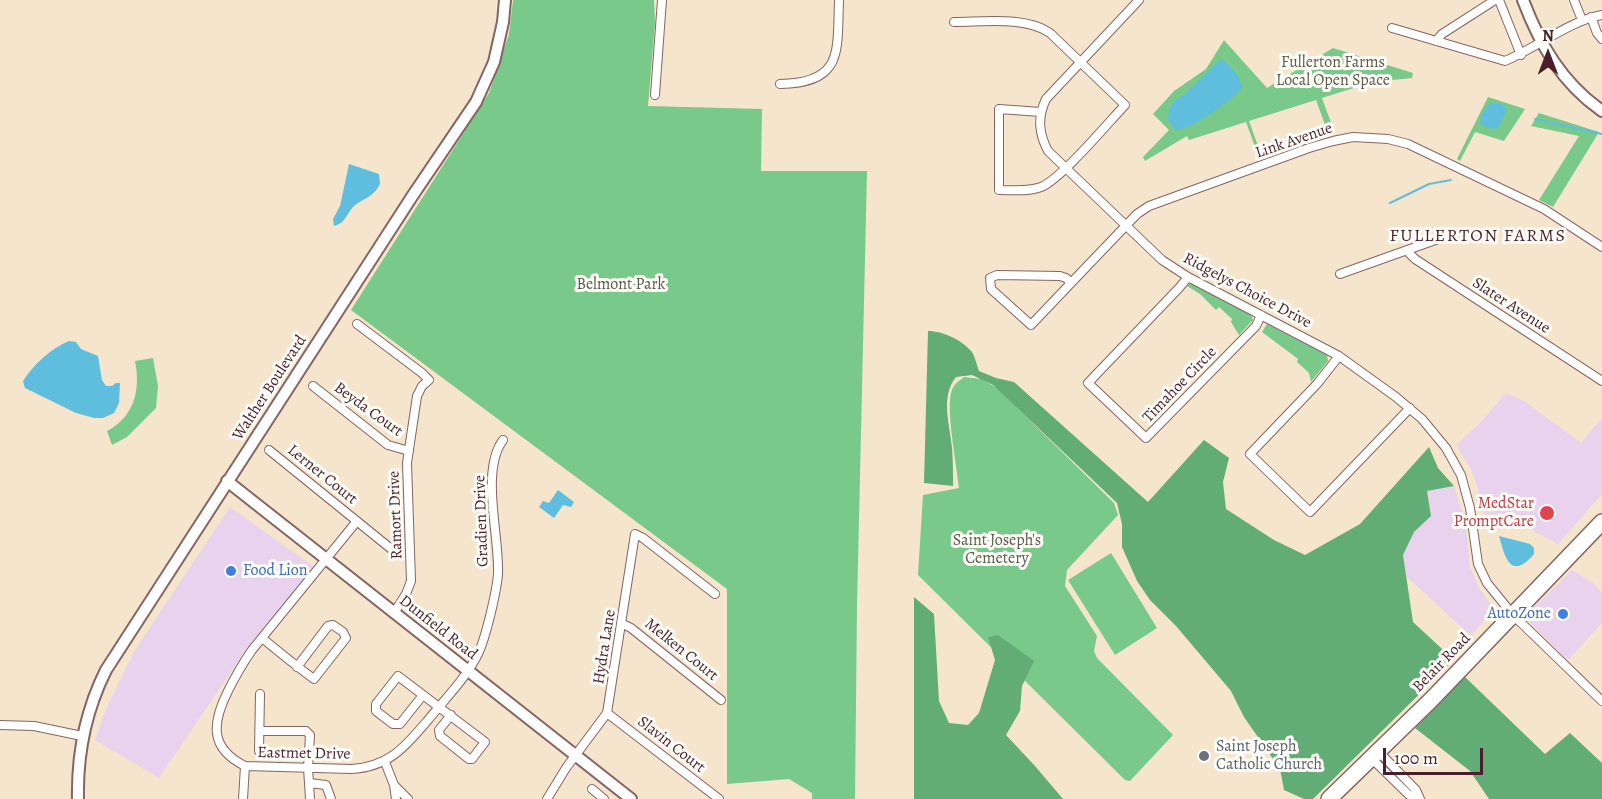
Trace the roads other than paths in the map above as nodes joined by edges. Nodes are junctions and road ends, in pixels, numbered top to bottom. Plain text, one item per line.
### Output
1 (505, 0) edge
2 (662, 0) edge
3 (839, 0) edge
4 (1497, 0) edge
5 (1523, 0) edge
6 (1574, 0) edge
7 (1134, 2) edge
8 (1602, 15) edge
9 (1591, 17) junction
10 (1582, 20) junction
11 (954, 22) dead end
12 (1392, 27) dead end
13 (1602, 39) edge
14 (1436, 41) junction
15 (1540, 42) junction
16 (1521, 55) junction
17 (1080, 61) junction
18 (780, 84) dead end
19 (655, 96) dead end
20 (1602, 111) edge
21 (1041, 112) junction
22 (1065, 168) junction
23 (1125, 226) junction
24 (1441, 238) dead end
25 (1602, 248) edge
26 (1407, 251) junction
27 (1340, 274) dead end
28 (1188, 277) junction
29 (1071, 283) junction
30 (1261, 315) junction
31 (357, 324) dead end
32 (1339, 356) junction
33 (1602, 381) edge
34 (313, 386) dead end
35 (1410, 408) junction
36 (502, 440) dead end
37 (269, 450) dead end
38 (409, 451) junction
39 (227, 481) junction
40 (357, 521) junction
41 (1602, 522) edge
42 (395, 552) dead end
43 (327, 559) junction
44 (715, 594) dead end
45 (394, 613) junction
46 (1513, 615) junction
47 (623, 624) junction
48 (262, 638) junction
49 (297, 667) junction
50 (468, 670) junction
51 (260, 694) dead end
52 (423, 695) junction
53 (721, 700) dead end
54 (1602, 702) edge
55 (439, 706) junction
56 (607, 713) junction
57 (451, 715) junction
58 (0, 725) edge
59 (260, 731) junction
60 (82, 736) junction
61 (309, 753) junction
62 (576, 754) junction
63 (1375, 754) junction
64 (385, 762) junction
65 (246, 766) junction
66 (308, 768) junction
67 (309, 783) junction
68 (394, 785) junction
69 (592, 789) dead end
70 (1419, 798) edge
71 (78, 799) edge
72 (243, 799) edge
73 (310, 799) edge
74 (331, 799) edge
75 (396, 799) edge
76 (408, 799) edge
77 (547, 799) edge
78 (604, 799) edge
79 (630, 799) edge
80 (719, 799) edge
81 (1329, 799) edge

1 - 39 main road, Walther Boulevard
2 - 19 street
3 - 18 street
4 - 14 street
4 - 16 street
5 - 15 main road
6 - 10 street
7 - 17 street
8 - 9 street
9 - 10 street
9 - 13 street
10 - 15 street
11 - 17 street
12 - 14 street
14 - 16 street
15 - 16 street
15 - 20 main road
17 - 21 street
17 - 22 street
21 - 22 street, Ridgelys Choice Drive
21 - 22 street
22 - 23 street, Ridgelys Choice Drive
23 - 25 street, Link Avenue
23 - 28 street, Ridgelys Choice Drive
23 - 29 street, Link Avenue
24 - 26 street
26 - 27 street
26 - 33 street, Slater Avenue
28 - 30 street, Ridgelys Choice Drive
28 - 30 street, Timahoe Circle
29 - 29 street, Link Avenue
30 - 32 street, Ridgelys Choice Drive
31 - 38 street, Ramort Drive
32 - 35 street, Ridgelys Choice Drive
32 - 35 street
34 - 38 street, Beyda Court
35 - 46 street, Ridgelys Choice Drive
36 - 50 street, Gradien Drive
37 - 40 street, Lerner Court
38 - 45 street, Ramort Drive
39 - 43 main road, Dunfield Road
39 - 60 main road, Walther Boulevard
40 - 42 street, Lerner Court
40 - 43 street, Lerner Court
41 - 46 highway, Belair Road
43 - 45 main road, Dunfield Road
43 - 48 street, Eastmet Drive
44 - 47 street, Hydra Lane
45 - 50 main road, Dunfield Road
46 - 54 street, Ridgelys Choice Drive
46 - 63 highway, Belair Road
47 - 53 street, Melken Court
47 - 56 street, Hydra Lane
48 - 49 street
48 - 65 street, Eastmet Drive
49 - 49 street
50 - 55 street, Eastmet Drive
50 - 62 main road, Dunfield Road
51 - 59 street
52 - 52 street
52 - 55 street
55 - 57 street
55 - 64 street, Eastmet Drive
56 - 62 street, Hydra Lane
56 - 80 street, Slavin Court
57 - 57 street
58 - 60 street
59 - 61 street
59 - 61 street
60 - 71 main road, Walther Boulevard
61 - 66 street
62 - 77 street, Hydra Lane
62 - 79 main road, Dunfield Road
63 - 70 street
63 - 81 highway, Belair Road
64 - 66 street, Eastmet Drive
64 - 68 street
65 - 66 street, Eastmet Drive
65 - 72 street
66 - 67 street
67 - 73 street
67 - 74 street
68 - 75 street
68 - 76 street
69 - 78 street

